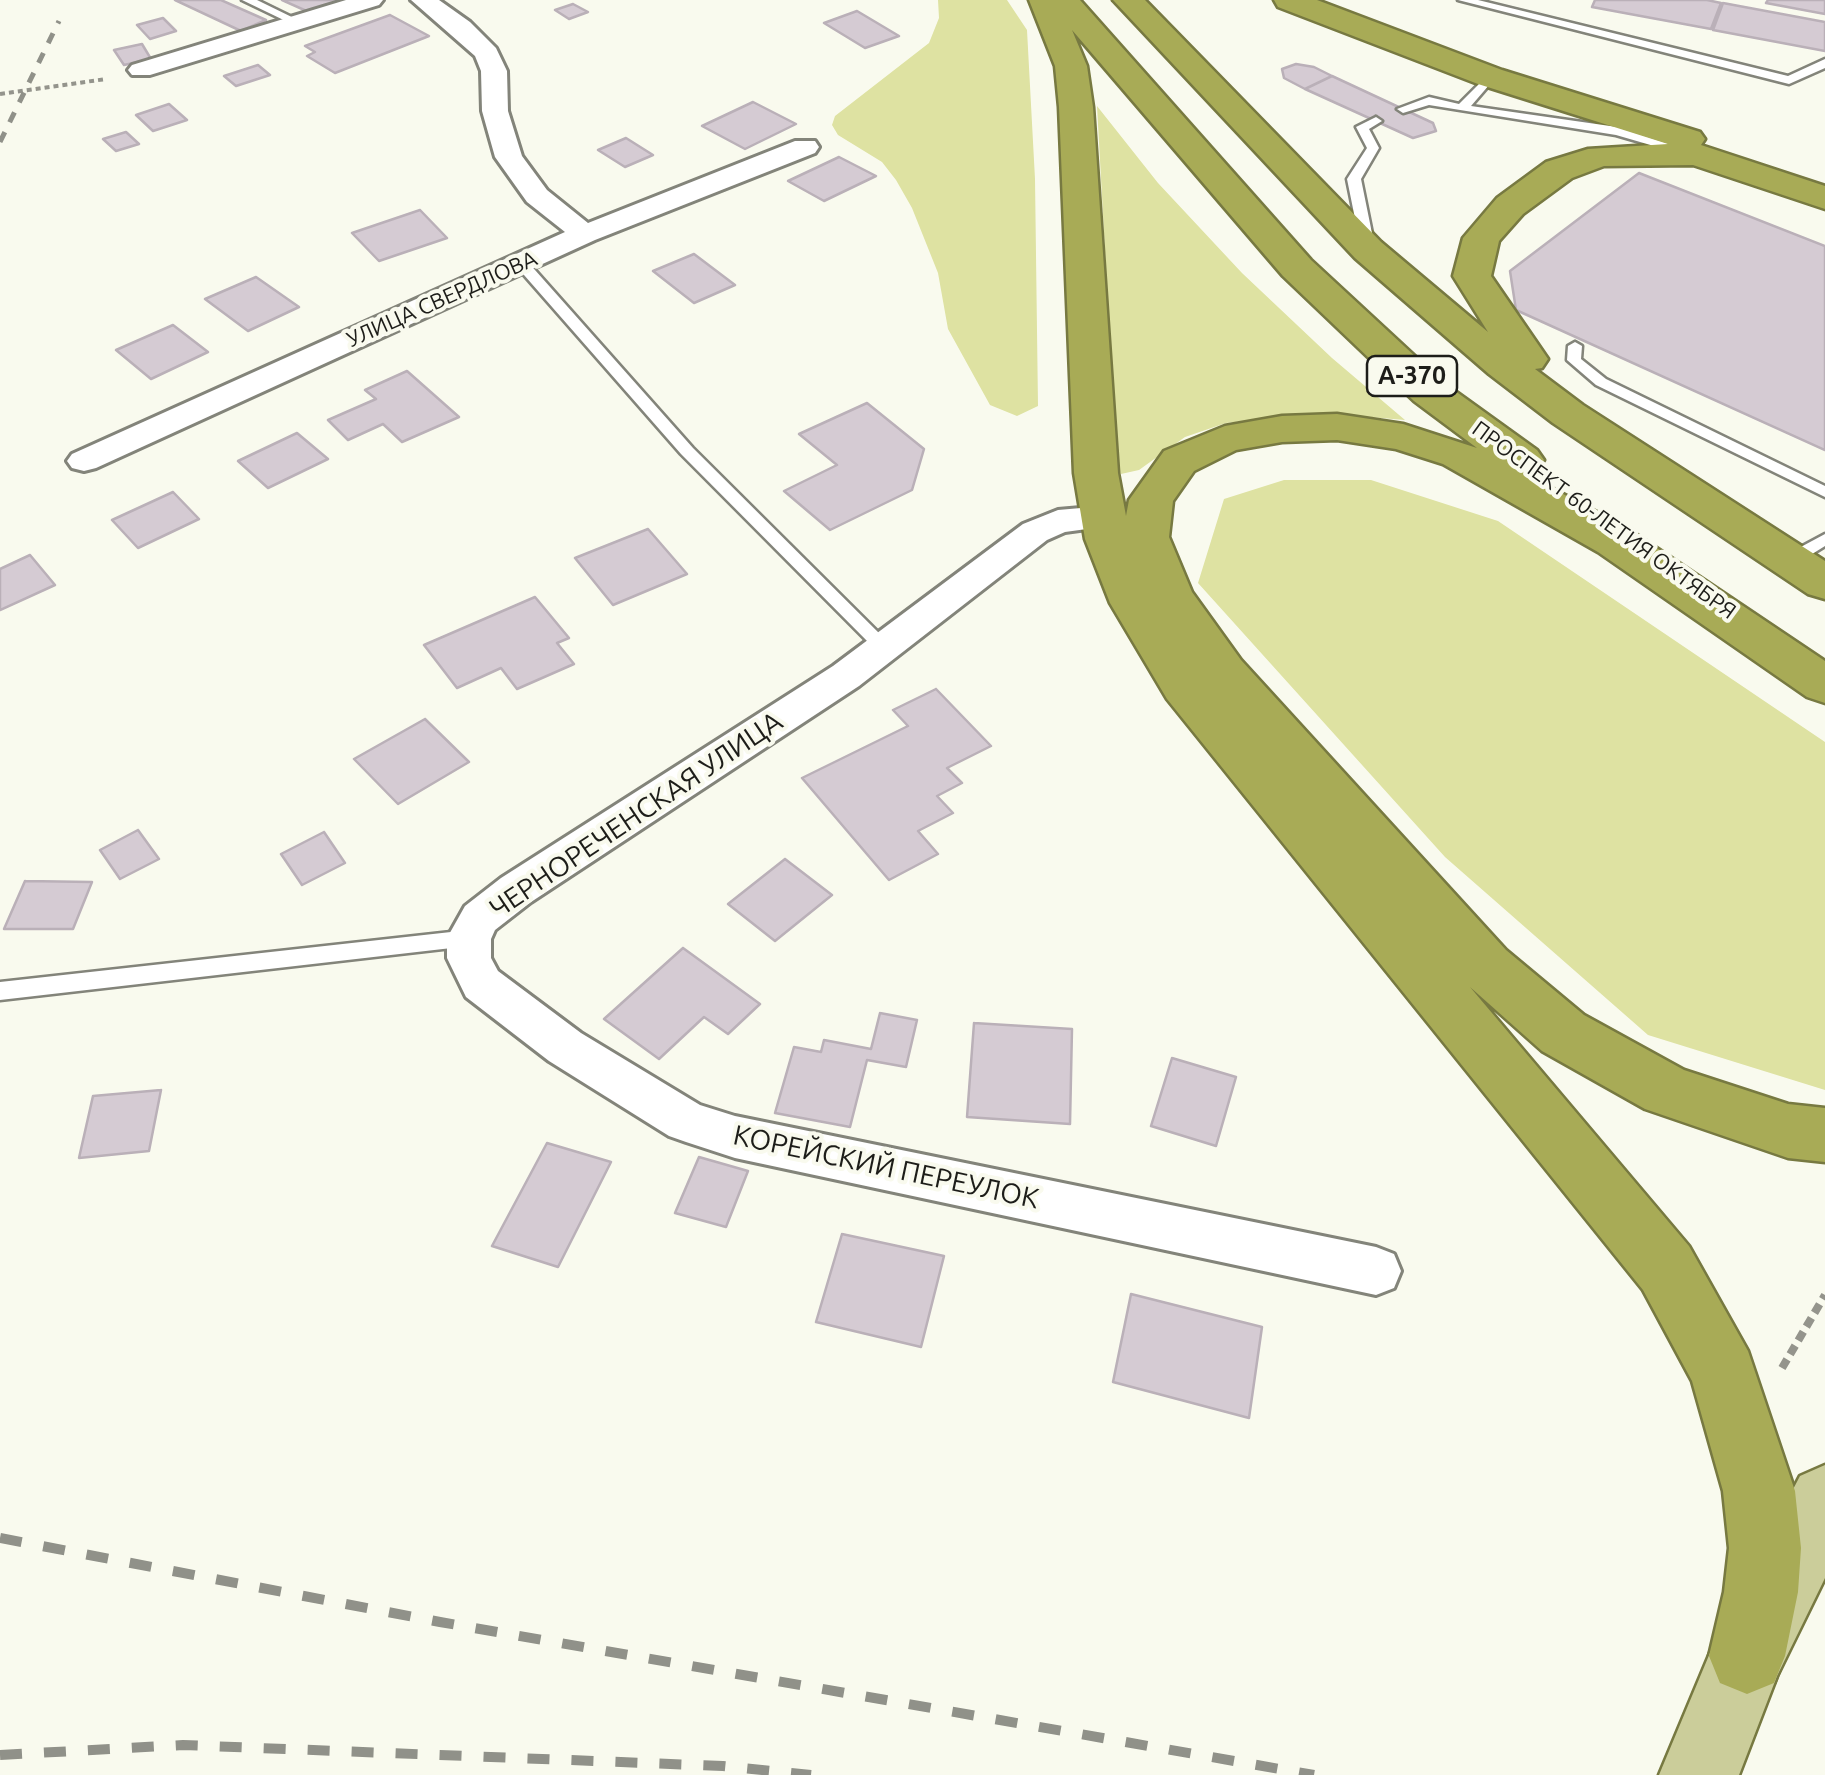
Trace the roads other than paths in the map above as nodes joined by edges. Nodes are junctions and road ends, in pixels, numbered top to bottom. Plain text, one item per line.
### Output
1 (248, 0) edge
2 (371, 0) edge
3 (422, 0) edge
4 (1044, 0) edge
5 (1063, 0) edge
6 (1128, 0) edge
7 (1288, 0) edge
8 (1464, 0) edge
9 (298, 23) junction
10 (1825, 62) edge
11 (141, 70) road end
12 (1490, 77) junction
13 (1462, 108) junction
14 (1403, 109) dead end
15 (1376, 121) dead end
16 (805, 148) dead end
17 (1696, 154) junction
18 (1825, 182) edge
19 (1825, 198) edge
20 (585, 234) junction
21 (1368, 250) junction
22 (522, 264) junction
23 (1575, 346) dead end
24 (1568, 414) junction
25 (84, 461) dead end
26 (1825, 492) edge
27 (1104, 516) junction
28 (1813, 561) edge
29 (883, 647) junction
30 (1825, 683) edge
31 (470, 938) junction
32 (0, 991) edge
33 (1825, 1135) edge
34 (1376, 1271) dead end
35 (1825, 1501) edge
36 (1737, 1681) junction
37 (1699, 1775) edge

1 - 9 lane
2 - 9 street
3 - 20 street
4 - 27 highway
5 - 30 highway, ПРОСПЕКТ 60-ЛЕТИЯ ОКТЯБРЯ / А-370
6 - 21 highway, А-370
7 - 12 highway
8 - 10 lane
9 - 11 street
12 - 13 lane
12 - 18 highway
13 - 14 lane
13 - 17 lane
15 - 21 lane
16 - 20 street, УЛИЦА СВЕРДЛОВА
17 - 19 highway
17 - 24 highway
20 - 22 street, УЛИЦА СВЕРДЛОВА
21 - 24 highway, А-370
22 - 25 street, УЛИЦА СВЕРДЛОВА
22 - 29 lane
23 - 26 lane
24 - 28 highway, А-370
27 - 29 street, ЧЕРНОРЕЧЕНСКАЯ УЛИЦА
27 - 36 highway
29 - 31 street, ЧЕРНОРЕЧЕНСКАЯ УЛИЦА
30 - 33 highway
31 - 32 lane, ЧЕРНОРЕЧЕНСКАЯ УЛИЦА
31 - 34 street, КОРЕЙСКИЙ ПЕРЕУЛОК
35 - 36 main road
36 - 37 main road

